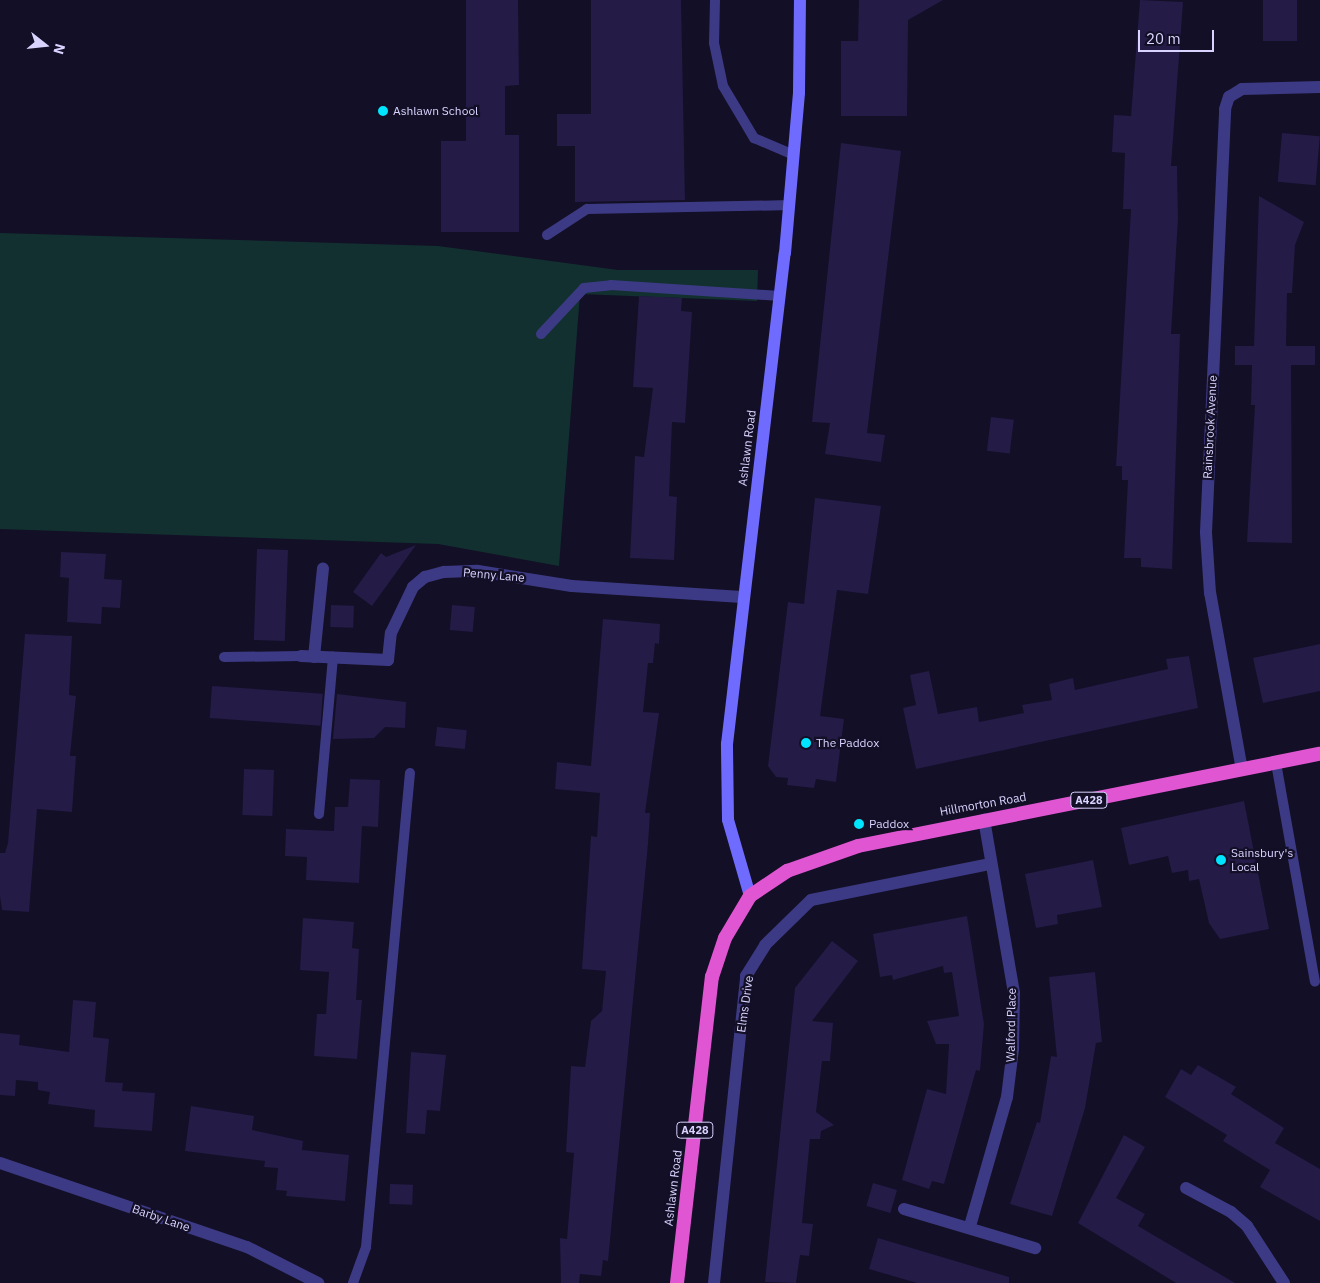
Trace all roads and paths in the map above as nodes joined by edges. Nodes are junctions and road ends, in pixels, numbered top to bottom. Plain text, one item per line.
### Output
1 (716, 0) edge
2 (800, 0) edge
3 (1320, 87) edge
4 (794, 155) junction
5 (790, 205) junction
6 (547, 235) dead end
7 (780, 296) junction
8 (541, 334) dead end
9 (323, 568) dead end
10 (742, 597) junction
11 (308, 656) junction
12 (224, 657) dead end
13 (333, 658) junction
14 (1320, 754) edge
15 (1276, 763) junction
16 (1242, 770) junction
17 (410, 773) dead end
18 (319, 814) dead end
19 (984, 820) junction
20 (990, 864) junction
21 (750, 896) junction
22 (712, 977) joint
23 (1315, 982) dead end
24 (0, 1163) edge
25 (1186, 1188) dead end
26 (904, 1209) dead end
27 (970, 1226) junction
28 (1035, 1248) dead end
29 (318, 1283) edge
30 (353, 1283) edge
31 (677, 1283) edge
32 (714, 1283) edge
33 (1284, 1283) edge

1 - 4 lane
2 - 4 main road, Ashlawn Road
3 - 16 street, Rainsbrook Avenue
4 - 5 main road, Ashlawn Road
5 - 6 lane
5 - 7 main road, Ashlawn Road
7 - 8 lane
7 - 10 main road, Ashlawn Road
9 - 11 street
10 - 13 street, Penny Lane
10 - 21 main road, Ashlawn Road
11 - 12 lane
11 - 13 street, Penny Lane
13 - 18 lane
14 - 15 highway, Hillmorton Road / A428
15 - 16 highway, Hillmorton Road / A428
15 - 23 lane
16 - 19 highway, Hillmorton Road / A428
17 - 30 lane
19 - 20 street, Walford Place
19 - 21 highway, Hillmorton Road / A428
20 - 27 street, Walford Place
20 - 32 street, Elms Drive
21 - 22 highway, Hillmorton Road / A428
22 - 31 highway, Ashlawn Road / A428
24 - 29 street, Barby Lane
25 - 33 street
26 - 27 street
27 - 28 street

